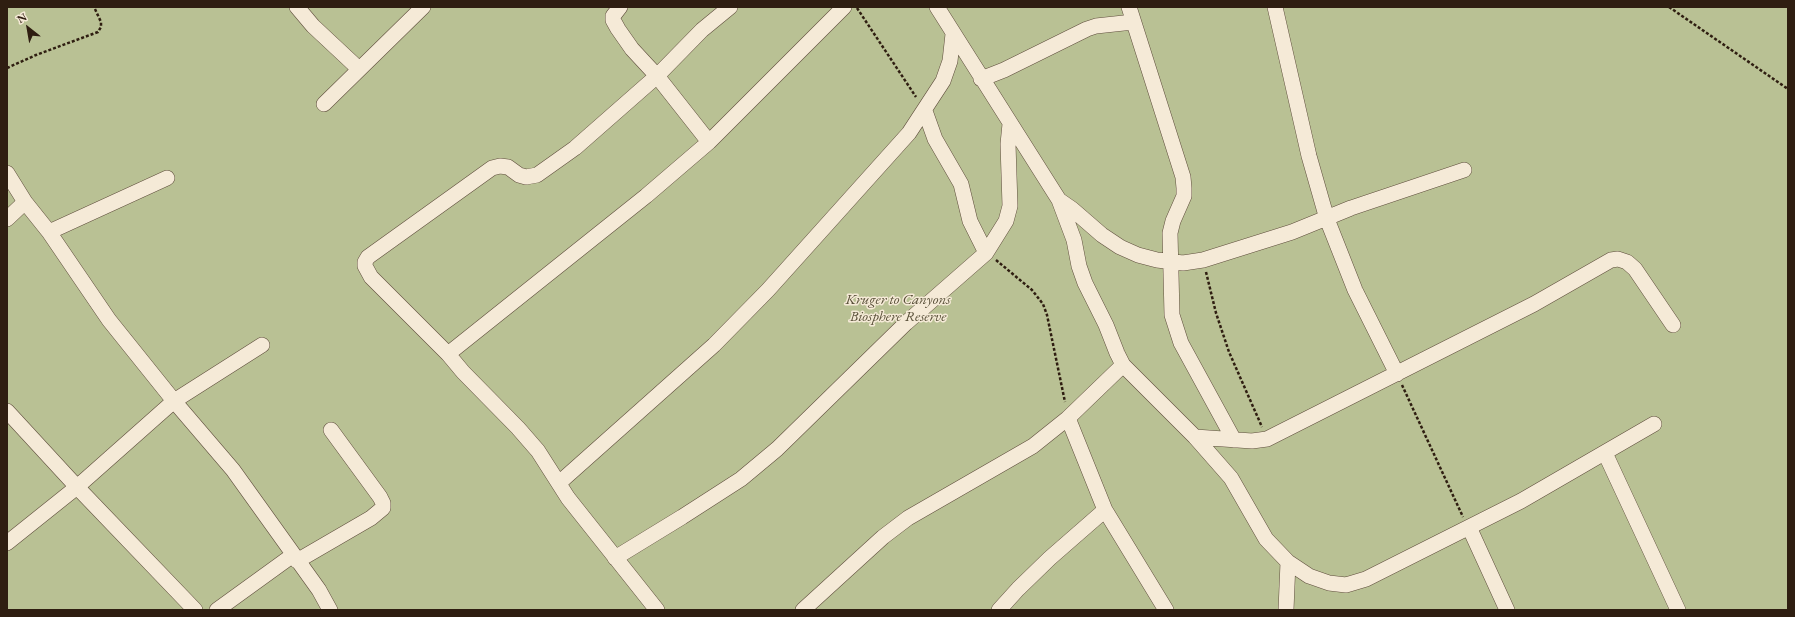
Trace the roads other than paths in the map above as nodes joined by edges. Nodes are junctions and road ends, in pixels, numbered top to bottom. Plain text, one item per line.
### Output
1 (297, 7) edge
2 (423, 7) edge
3 (620, 7) edge
4 (730, 7) edge
5 (844, 7) edge
6 (937, 7) edge
7 (1129, 7) edge
8 (1275, 7) edge
9 (1133, 22) junction
10 (953, 34) junction
11 (359, 69) junction
12 (657, 76) junction
13 (981, 79) junction
14 (324, 104) dead end
15 (925, 111) junction
16 (1010, 124) junction
17 (709, 142) junction
18 (1464, 170) dead end
19 (7, 173) edge
20 (167, 178) dead end
21 (1059, 200) junction
22 (25, 202) junction
23 (1327, 218) junction
24 (7, 219) edge
25 (49, 232) junction
26 (986, 253) junction
27 (1170, 262) junction
28 (1673, 325) dead end
29 (262, 345) dead end
30 (448, 354) junction
31 (1123, 365) junction
32 (1396, 374) junction
33 (174, 401) junction
34 (7, 411) edge
35 (1068, 418) junction
36 (1654, 424) dead end
37 (331, 430) dead end
38 (1195, 437) junction
39 (1234, 440) junction
40 (1605, 454) junction
41 (559, 483) junction
42 (77, 486) junction
43 (1105, 510) junction
44 (1468, 527) junction
45 (7, 543) edge
46 (295, 558) junction
47 (615, 558) junction
48 (1288, 562) junction
49 (195, 610) edge
50 (217, 610) edge
51 (330, 610) edge
52 (657, 610) edge
53 (804, 610) edge
54 (999, 610) edge
55 (1166, 610) edge
56 (1286, 610) edge
57 (1506, 610) edge
58 (1678, 610) edge

1 - 11 street
2 - 11 street
3 - 12 street
4 - 12 street
5 - 17 street
6 - 10 street
7 - 9 street
8 - 23 street
9 - 13 street
9 - 27 street
10 - 13 street
10 - 15 street
11 - 14 street
12 - 17 street
12 - 30 street
13 - 16 street
15 - 26 street
15 - 41 street
16 - 21 street
16 - 26 street
17 - 30 street
18 - 23 street
19 - 22 street
20 - 25 street
21 - 27 street
21 - 31 street
22 - 24 street
22 - 25 street
23 - 27 street
23 - 32 street
25 - 33 street
26 - 47 street
27 - 39 street
28 - 32 street
29 - 33 street
30 - 41 street
31 - 35 street
31 - 38 street
32 - 39 street
33 - 42 street
33 - 46 street
34 - 42 street
35 - 43 street
35 - 53 street
36 - 40 street
37 - 46 street
38 - 39 street
38 - 48 street
40 - 44 street
40 - 58 street
41 - 47 street
42 - 45 street
42 - 49 street
43 - 54 street
43 - 55 street
44 - 48 street
44 - 57 street
46 - 50 street
46 - 51 street
47 - 52 street
48 - 56 street

